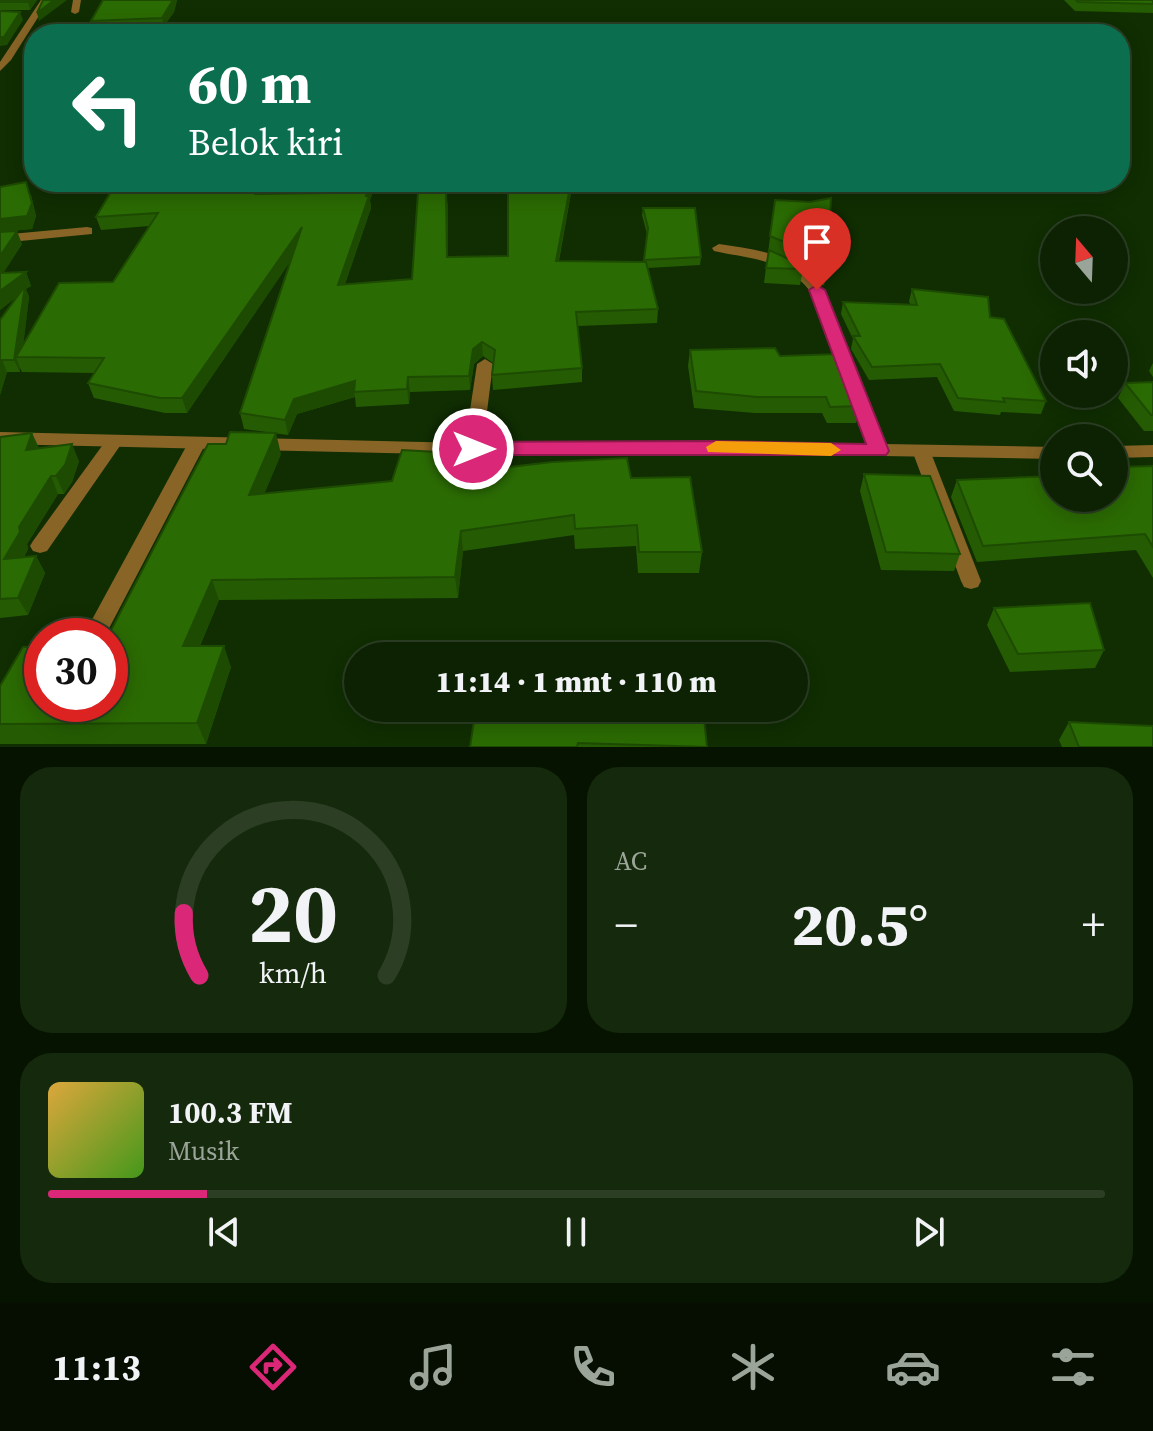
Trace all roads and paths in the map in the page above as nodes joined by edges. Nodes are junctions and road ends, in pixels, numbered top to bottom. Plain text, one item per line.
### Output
1 (45, 0) edge
2 (77, 0) edge
3 (75, 12) dead end
4 (22, 14) edge
5 (32, 15) junction
6 (28, 24) edge
7 (24, 31) edge
8 (0, 68) edge
9 (87, 231) dead end
10 (0, 239) edge
11 (719, 248) dead end
12 (485, 364) dead end
13 (0, 438) edge
14 (113, 443) junction
15 (197, 443) junction
16 (473, 449) junction
17 (879, 451) junction
18 (1153, 451) edge
19 (1128, 452) edge
20 (922, 453) junction
21 (1040, 453) edge
22 (40, 546) dead end
23 (971, 581) dead end
24 (104, 618) edge

1 - 5 street
2 - 3 street
4 - 5 street
5 - 6 street
7 - 8 street
9 - 10 street
11 - 17 street
12 - 16 street
13 - 14 street
14 - 15 street
14 - 22 street
15 - 16 street
15 - 24 street
16 - 17 street
17 - 20 street
18 - 19 street
20 - 21 street
20 - 23 street

